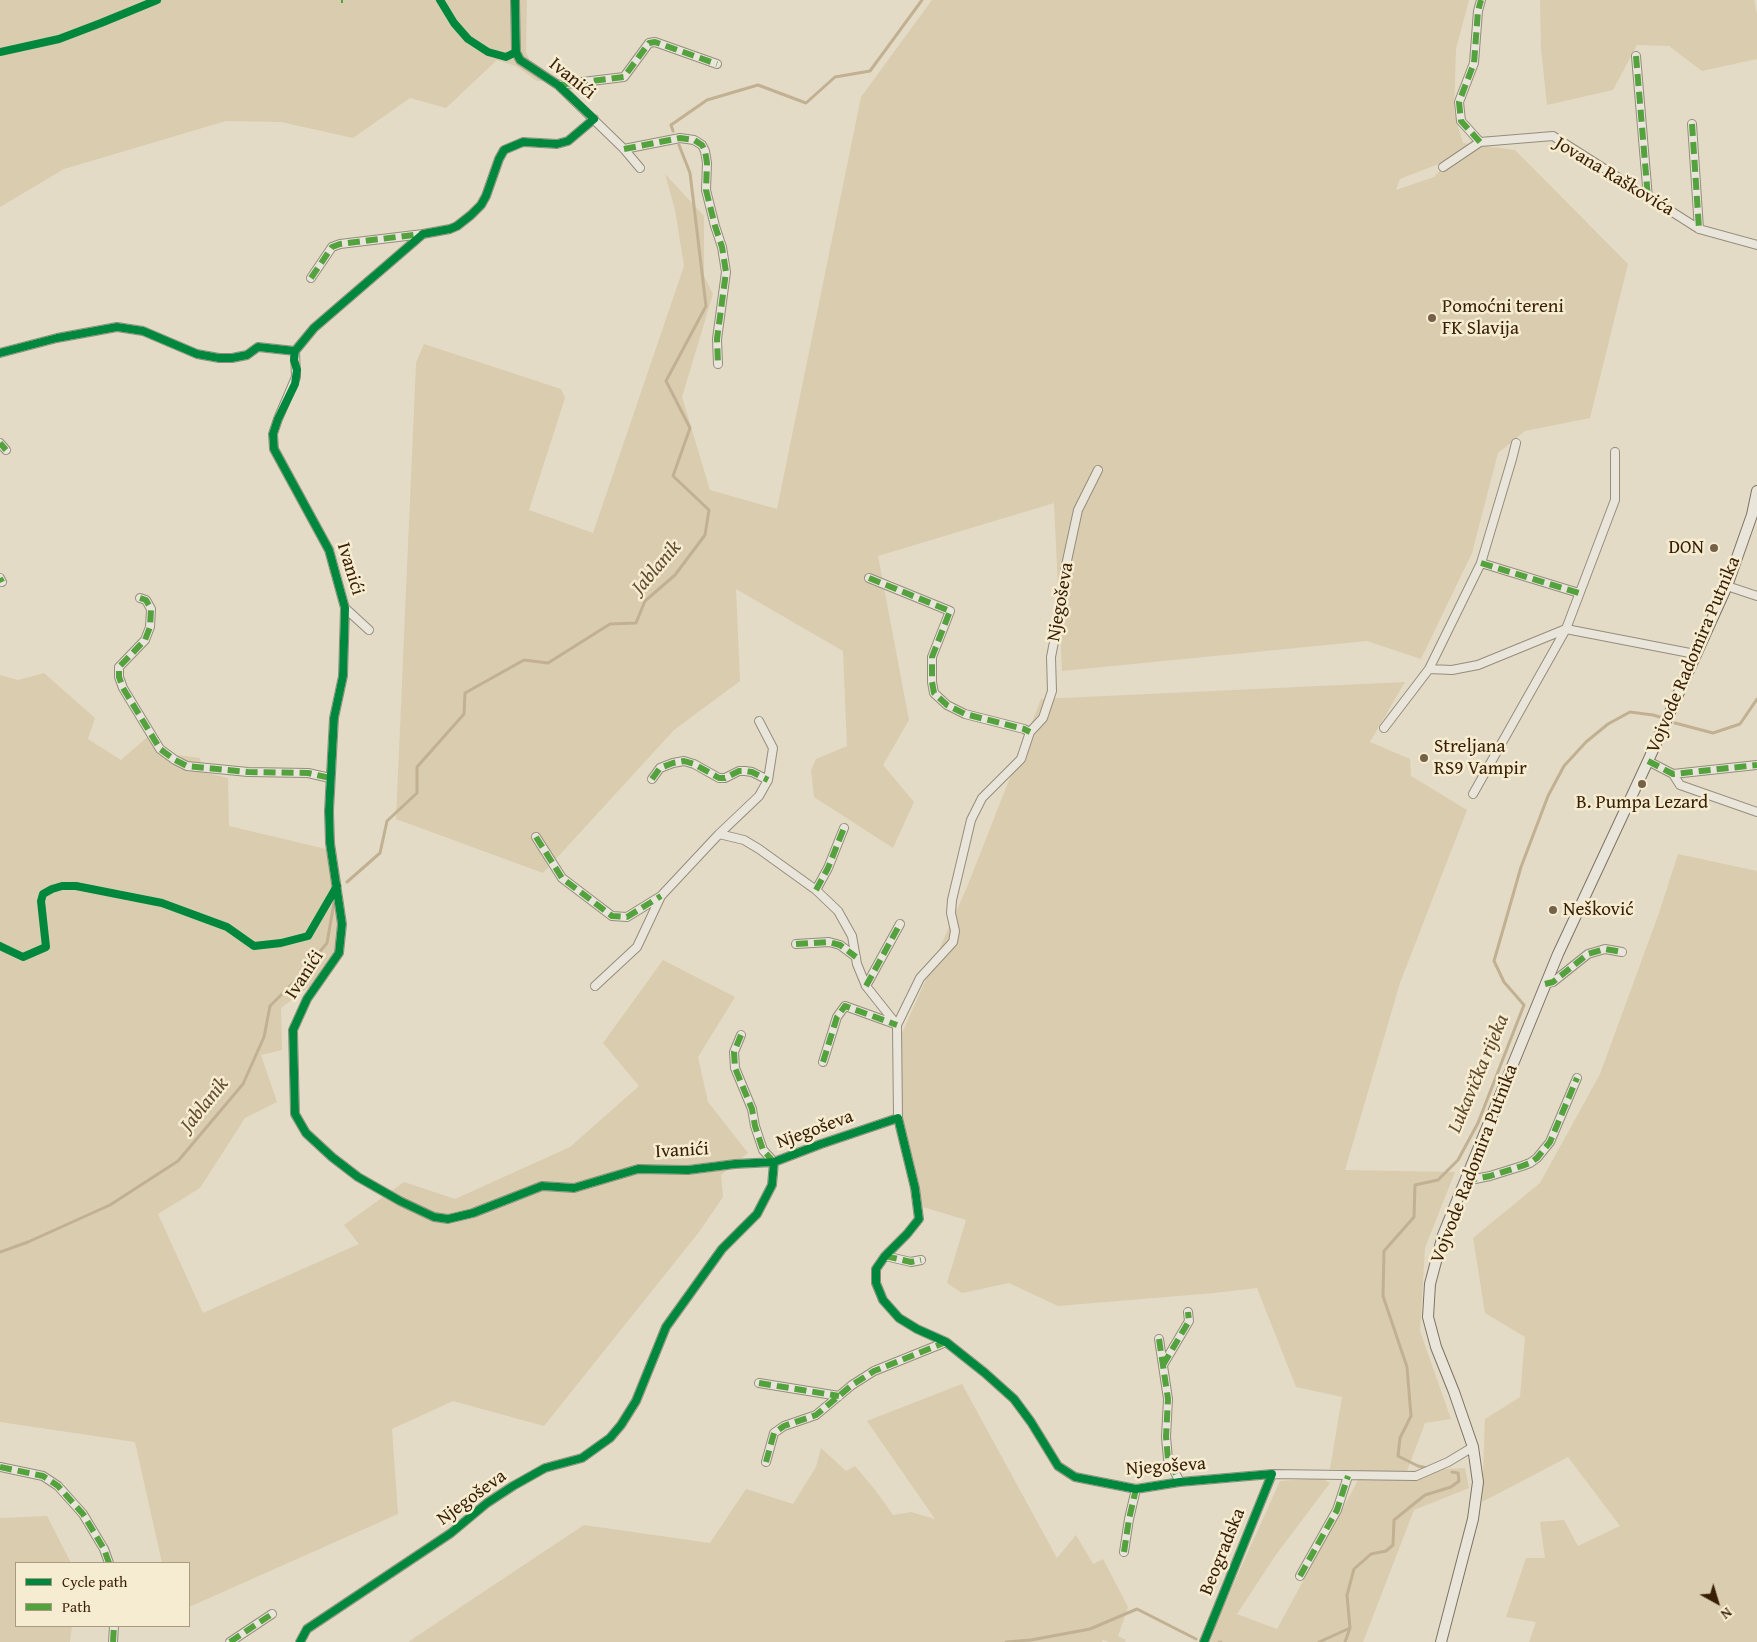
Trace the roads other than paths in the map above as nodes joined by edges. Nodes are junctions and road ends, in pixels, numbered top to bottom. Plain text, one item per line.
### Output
1 (515, 0) edge
2 (1481, 0) edge
3 (1636, 56) dead end
4 (716, 64) dead end
5 (558, 85) junction
6 (594, 119) junction
7 (1692, 124) dead end
8 (1480, 142) junction
9 (624, 149) junction
10 (1443, 167) dead end
11 (640, 168) dead end
12 (1648, 198) junction
13 (1699, 228) junction
14 (423, 234) junction
15 (1757, 244) edge
16 (311, 278) dead end
17 (295, 351) junction
18 (0, 353) edge
19 (718, 364) dead end
20 (0, 443) edge
21 (1516, 443) dead end
22 (6, 450) dead end
23 (1615, 452) dead end
24 (1098, 470) dead end
25 (1757, 491) edge
26 (1481, 563) junction
27 (870, 578) dead end
28 (1726, 586) junction
29 (1579, 594) junction
30 (1757, 596) edge
31 (140, 598) dead end
32 (345, 608) junction
33 (1566, 629) junction
34 (369, 630) dead end
35 (1695, 654) junction
36 (1429, 669) junction
37 (760, 721) dead end
38 (1384, 728) dead end
39 (1030, 732) junction
40 (1648, 761) junction
41 (1757, 765) edge
42 (1673, 774) junction
43 (330, 778) junction
44 (652, 778) dead end
45 (768, 780) junction
46 (1474, 794) dead end
47 (1757, 812) edge
48 (844, 828) dead end
49 (719, 834) junction
50 (536, 837) dead end
51 (816, 890) junction
52 (661, 896) junction
53 (900, 924) dead end
54 (796, 944) dead end
55 (1622, 952) dead end
56 (856, 957) junction
57 (1546, 984) junction
58 (595, 986) dead end
59 (866, 986) junction
60 (897, 1025) junction
61 (741, 1035) dead end
62 (823, 1062) dead end
63 (1576, 1078) dead end
64 (898, 1118) junction
65 (774, 1162) junction
66 (1465, 1181) junction
67 (885, 1256) junction
68 (922, 1260) dead end
69 (1188, 1312) dead end
70 (1159, 1338) dead end
71 (946, 1342) junction
72 (1163, 1365) junction
73 (760, 1383) dead end
74 (839, 1396) junction
75 (1473, 1447) junction
76 (766, 1462) dead end
77 (0, 1466) edge
78 (1272, 1474) junction
79 (1348, 1476) junction
80 (1180, 1482) junction
81 (1136, 1489) junction
82 (1124, 1552) dead end
83 (109, 1562) edge
84 (1300, 1576) dead end
85 (272, 1614) dead end
86 (114, 1627) edge
87 (113, 1642) edge
88 (230, 1642) edge
89 (300, 1642) edge
90 (1204, 1642) edge
91 (1441, 1642) edge

1 - 5 street, Ivanići
2 - 8 street
3 - 12 street
4 - 5 street, Ivanići
5 - 6 street, Ivanići
6 - 9 street
6 - 14 street, Ivanići
7 - 13 street
8 - 10 street, Jovana Raškovića
8 - 12 street, Jovana Raškovića
9 - 11 street
9 - 19 street
12 - 13 street, Jovana Raškovića
13 - 15 street, Jovana Raškovića
14 - 16 street, Ivanići
14 - 17 street, Ivanići
17 - 18 street
17 - 32 street, Ivanići
20 - 22 street
21 - 26 street
23 - 29 street
24 - 39 street, Njegoševa
25 - 28 main road, Vojvode Radomira Putnika
26 - 29 street
26 - 36 street
27 - 39 street
28 - 30 street
28 - 35 main road, Vojvode Radomira Putnika
29 - 33 street
31 - 43 street
32 - 34 street
32 - 43 street, Ivanići
33 - 35 street
33 - 36 street
33 - 46 street
35 - 40 main road, Vojvode Radomira Putnika
36 - 38 street
37 - 45 street
39 - 60 street, Njegoševa
40 - 42 street, Vojvode Radomira Putnika
40 - 57 main road, Vojvode Radomira Putnika
41 - 42 street, Vojvode Radomira Putnika
42 - 47 street
43 - 65 street, Ivanići
44 - 45 street
45 - 49 street
48 - 51 street
49 - 51 street
49 - 52 street
50 - 52 street
51 - 56 street
52 - 58 street
53 - 59 street
54 - 56 street
55 - 57 street
56 - 59 street
57 - 66 main road, Vojvode Radomira Putnika
59 - 60 street
60 - 62 street
60 - 64 street, Njegoševa
61 - 65 street
63 - 66 street
64 - 65 street, Njegoševa
64 - 67 street, Njegoševa
65 - 89 street, Njegoševa
66 - 75 main road, Vojvode Radomira Putnika
67 - 68 street
67 - 71 street, Njegoševa
69 - 72 street
70 - 72 street
71 - 74 street
71 - 81 street, Njegoševa
72 - 80 street
73 - 74 street
74 - 76 street
75 - 79 street, Njegoševa
75 - 91 main road, Vojvode Radomira Putnika
77 - 83 street
78 - 79 street, Njegoševa
78 - 80 street, Njegoševa
78 - 90 street, Beogradska
79 - 84 street
80 - 81 street, Njegoševa
81 - 82 street
85 - 88 street
86 - 87 street

